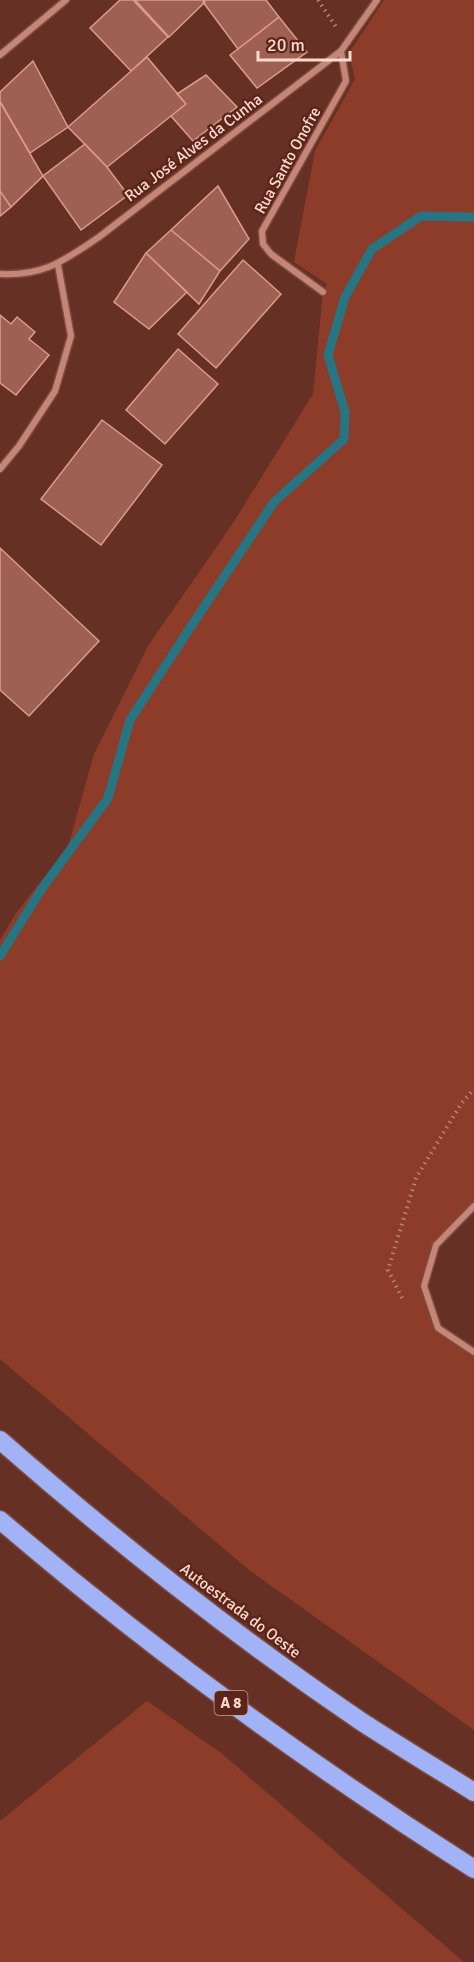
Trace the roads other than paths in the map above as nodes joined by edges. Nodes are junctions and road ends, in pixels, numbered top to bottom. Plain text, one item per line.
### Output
1 (66, 0) edge
2 (376, 0) edge
3 (341, 51) junction
4 (0, 55) edge
5 (58, 265) junction
6 (0, 274) edge
7 (323, 292) dead end
8 (0, 469) edge
9 (474, 1206) edge
10 (474, 1352) edge
11 (0, 1440) edge
12 (0, 1520) edge
13 (474, 1792) edge
14 (474, 1869) edge

1 - 4 street
2 - 3 street, Rua José Alves da Cunha
3 - 5 street, Rua José Alves da Cunha
3 - 7 street, Rua Santo Onofre
5 - 6 street, Rua José Alves da Cunha
5 - 8 street
9 - 10 street
11 - 13 highway, Autoestrada do Oeste
12 - 14 highway, A 8

